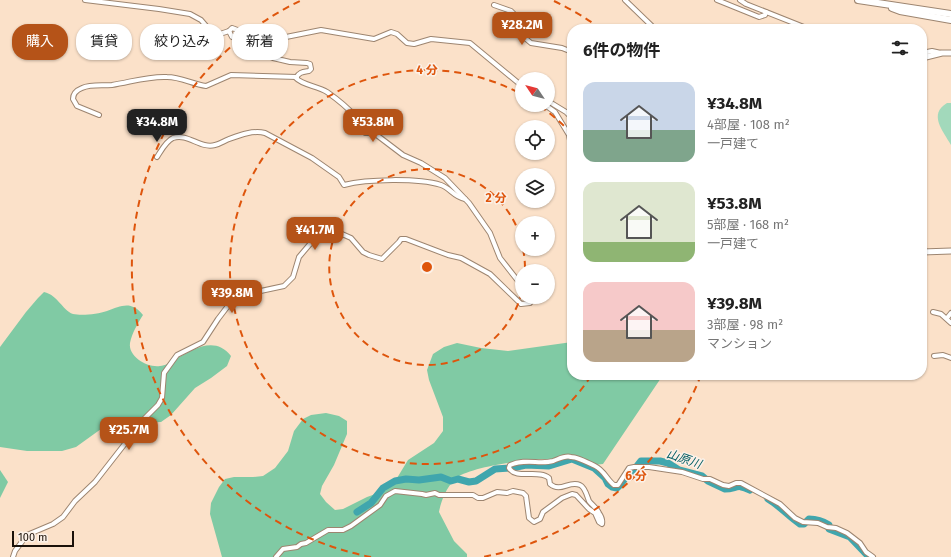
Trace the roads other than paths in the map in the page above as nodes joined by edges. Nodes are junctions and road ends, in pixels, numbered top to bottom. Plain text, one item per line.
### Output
1 (85, 0) edge
2 (625, 0) edge
3 (717, 0) edge
4 (740, 0) edge
5 (858, 0) edge
6 (494, 5) dead end
7 (884, 5) junction
8 (766, 12) junction
9 (951, 14) edge
10 (951, 20) edge
11 (651, 24) edge
12 (796, 24) edge
13 (229, 31) junction
14 (567, 50) edge
15 (927, 52) edge
16 (942, 53) junction
17 (951, 53) edge
18 (927, 57) edge
19 (297, 76) junction
20 (515, 80) edge
21 (555, 105) edge
22 (555, 112) edge
23 (567, 113) edge
24 (99, 115) dead end
25 (567, 132) edge
26 (157, 157) dead end
27 (465, 199) junction
28 (951, 251) edge
29 (927, 252) edge
30 (515, 277) edge
31 (515, 298) edge
32 (933, 312) dead end
33 (951, 313) edge
34 (947, 318) junction
35 (951, 323) edge
36 (934, 356) dead end
37 (951, 358) edge
38 (13, 557) edge
39 (276, 557) edge
40 (872, 557) edge

1 - 13 street
2 - 11 street
3 - 8 street
4 - 8 street
5 - 7 main road
6 - 14 street
7 - 9 main road
7 - 10 main road
8 - 12 street
13 - 19 street
13 - 20 street
15 - 16 street
16 - 17 street
16 - 18 street
19 - 24 street
19 - 27 street
21 - 23 street
22 - 25 street
26 - 27 street
27 - 30 street
28 - 29 street
31 - 38 street
32 - 34 street
33 - 34 street
34 - 35 street
36 - 37 street
39 - 40 street

